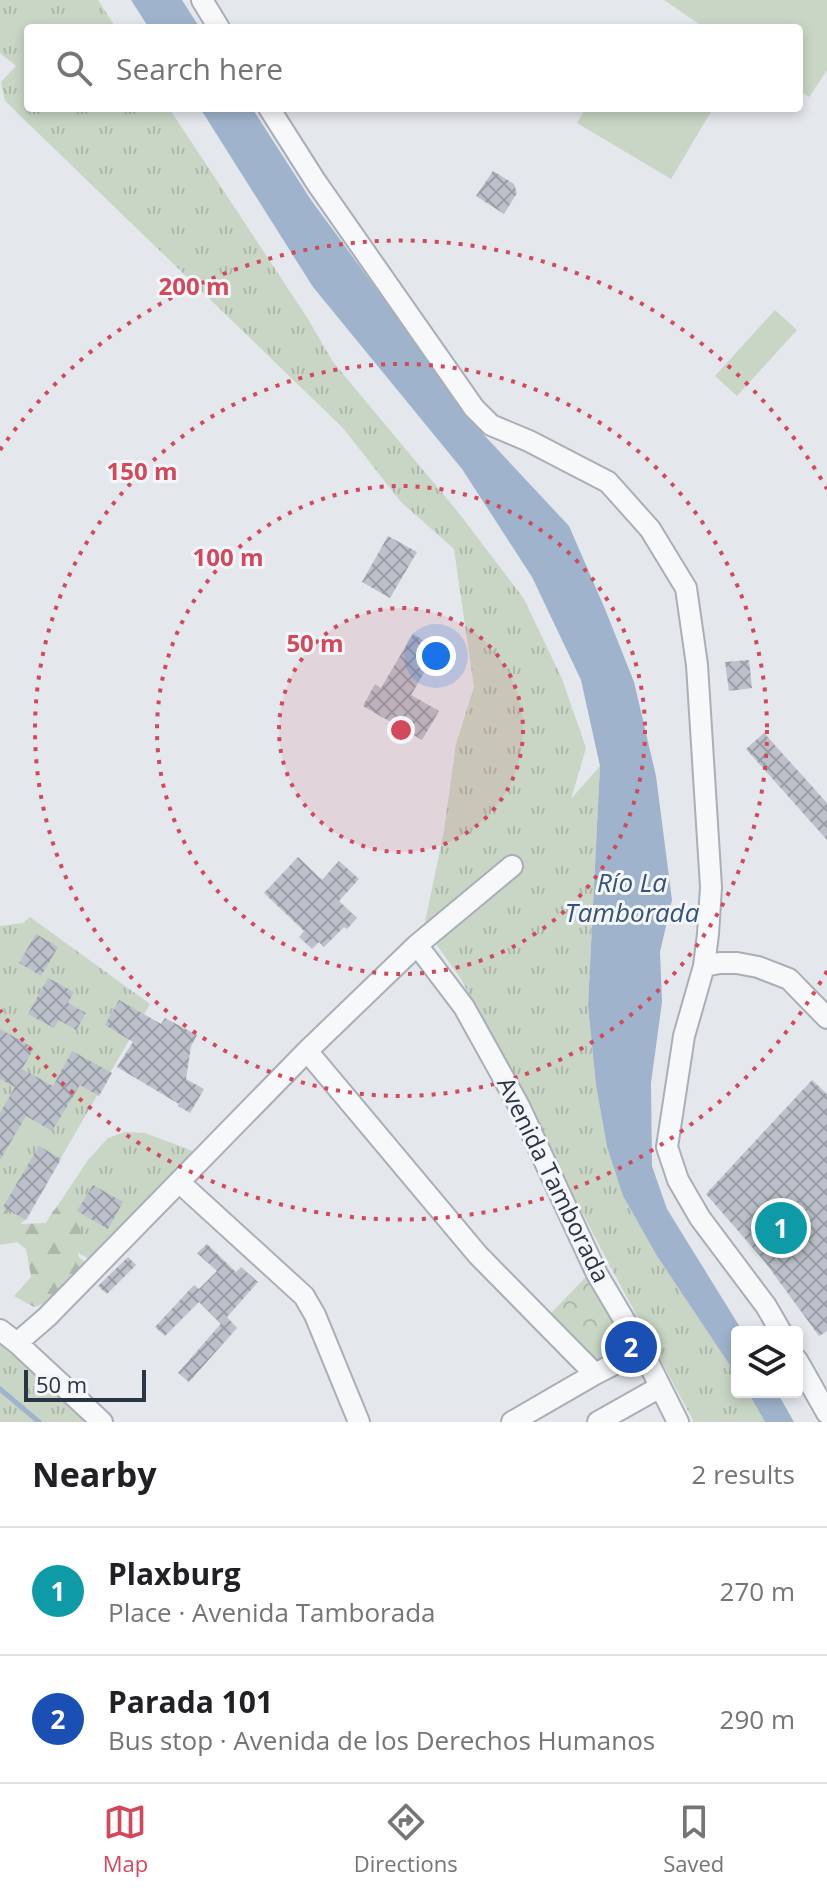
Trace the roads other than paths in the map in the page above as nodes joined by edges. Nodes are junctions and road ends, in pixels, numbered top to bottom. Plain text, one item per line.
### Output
1 (202, 0) edge
2 (217, 24) edge
3 (272, 112) edge
4 (512, 866) dead end
5 (417, 945) junction
6 (704, 966) junction
7 (827, 1018) edge
8 (307, 1051) junction
9 (179, 1182) junction
10 (778, 1326) edge
11 (0, 1330) edge
12 (17, 1343) junction
13 (642, 1350) junction
14 (803, 1371) edge
15 (595, 1374) junction
16 (660, 1387) junction
17 (827, 1413) edge
18 (102, 1422) edge
19 (359, 1422) edge
20 (512, 1422) edge
21 (598, 1422) edge
22 (678, 1422) edge

1 - 2 street
3 - 6 street
4 - 5 street
5 - 8 street
5 - 13 street, Avenida Tamborada
6 - 7 street
6 - 10 street
8 - 9 street
8 - 15 street
9 - 12 street
9 - 19 street
11 - 12 street
12 - 18 street
13 - 15 street
13 - 16 street, Avenida Tamborada
14 - 17 street
15 - 20 street
16 - 21 street
16 - 22 street, Avenida Tamborada

